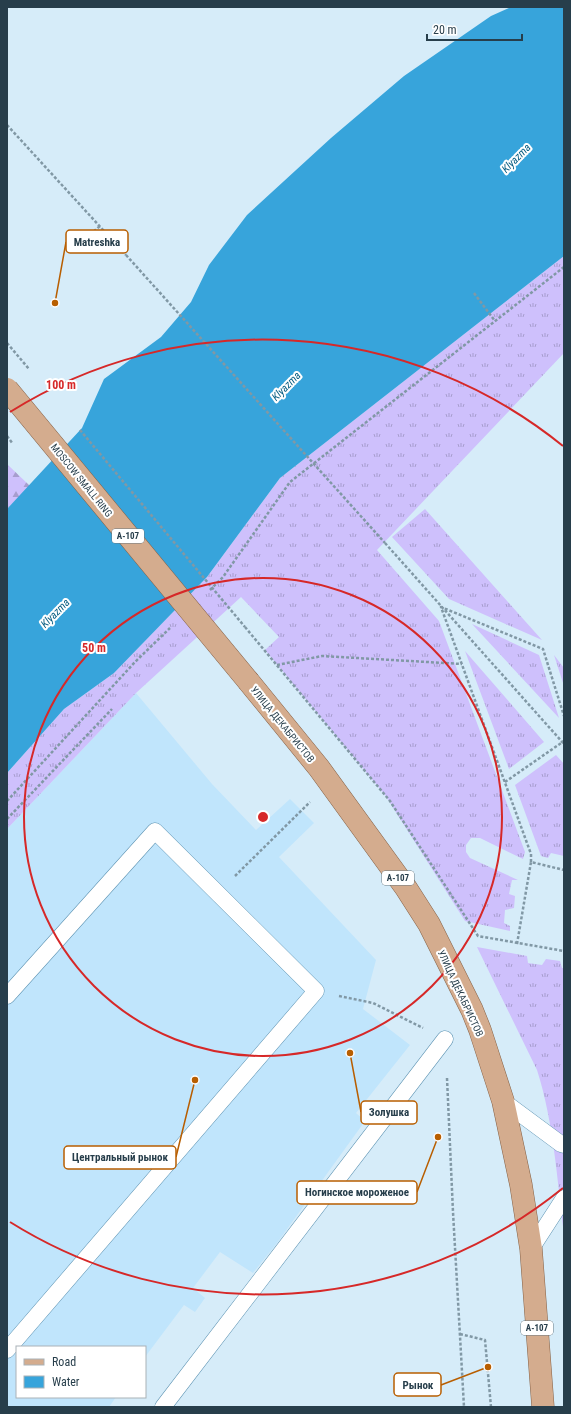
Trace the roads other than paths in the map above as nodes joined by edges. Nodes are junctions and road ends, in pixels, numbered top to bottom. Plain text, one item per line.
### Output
1 (7, 389) edge
2 (248, 682) joint
3 (7, 996) edge
4 (445, 1039) road end
5 (503, 1101) junction
6 (564, 1145) edge
7 (564, 1198) edge
8 (531, 1249) junction
9 (7, 1350) edge
10 (163, 1407) edge
11 (543, 1407) edge

1 - 2 main road, MOSCOW SMALL RING / А-107, bridge
2 - 5 main road, УЛИЦА ДЕКАБРИСТОВ / А-107
3 - 9 lane
4 - 10 lane
5 - 6 lane
5 - 8 main road, УЛИЦА ДЕКАБРИСТОВ / А-107
7 - 8 lane
8 - 11 main road, УЛИЦА ДЕКАБРИСТОВ / А-107

